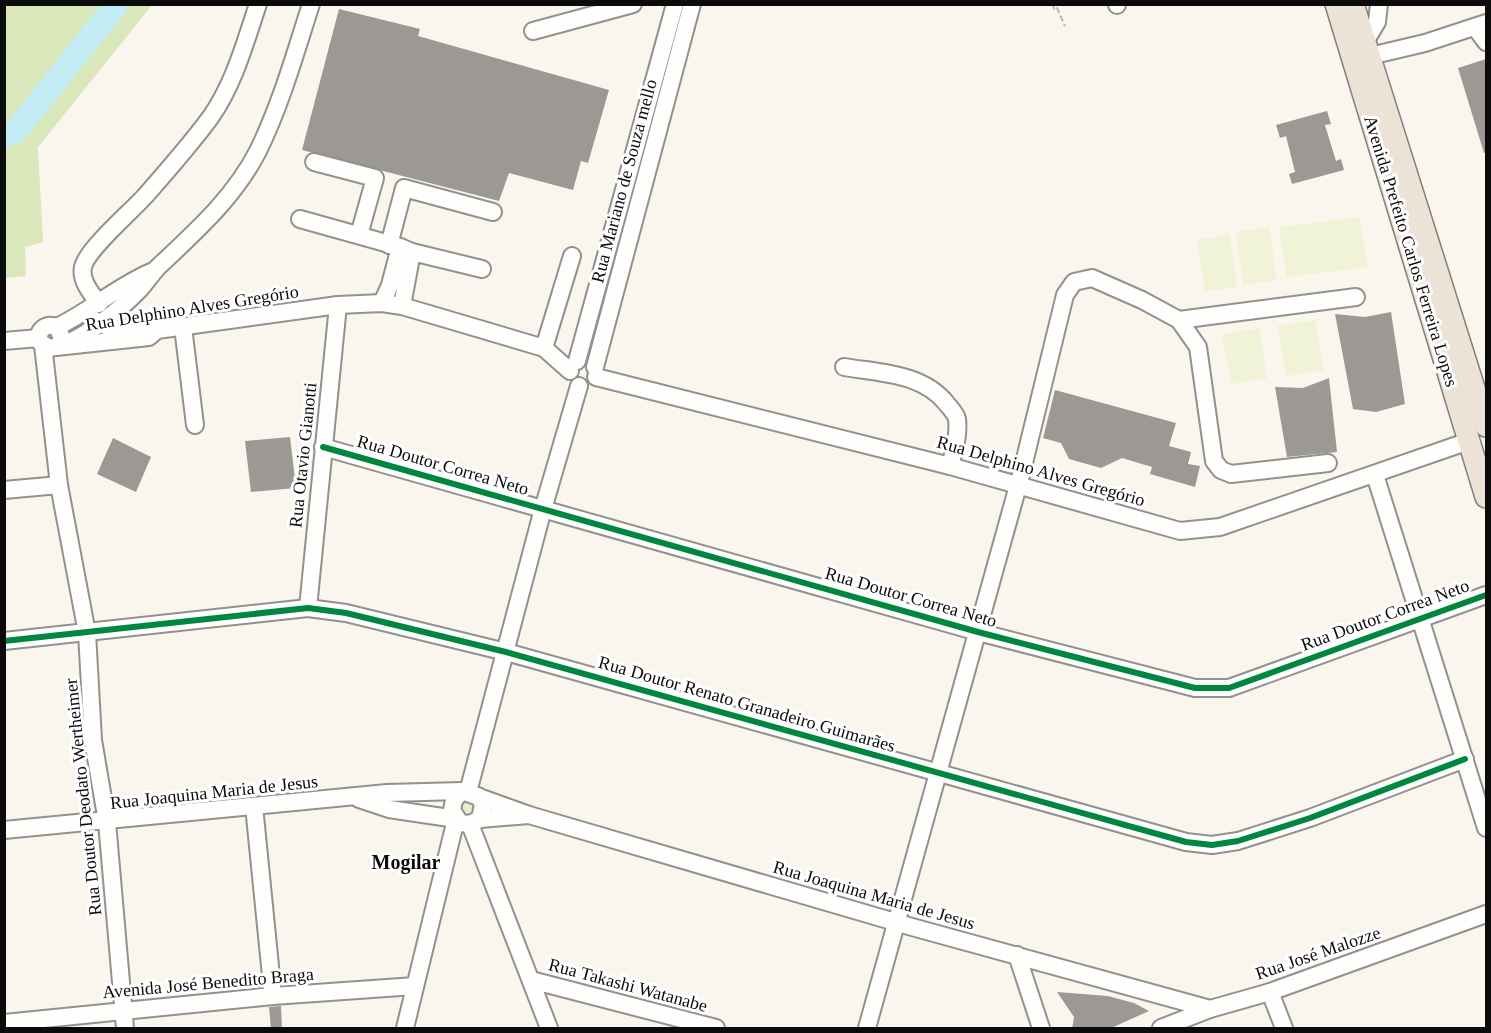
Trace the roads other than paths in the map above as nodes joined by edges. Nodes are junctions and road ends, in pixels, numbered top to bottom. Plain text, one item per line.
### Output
1 (258, 4) edge
2 (311, 4) edge
3 (633, 4) edge
4 (1336, 4) edge
5 (1353, 4) edge
6 (1379, 4) edge
7 (679, 5) edge
8 (1481, 25) edge
9 (533, 31) dead end
10 (1486, 42) edge
11 (1368, 49) junction
12 (314, 162) dead end
13 (492, 212) dead end
14 (300, 219) dead end
15 (359, 235) junction
16 (400, 248) junction
17 (572, 256) dead end
18 (482, 269) dead end
19 (155, 271) junction
20 (1356, 297) dead end
21 (128, 300) junction
22 (382, 303) junction
23 (338, 305) junction
24 (402, 306) junction
25 (94, 314) junction
26 (1179, 320) junction
27 (183, 327) junction
28 (152, 328) junction
29 (4, 341) edge
30 (50, 345) junction
31 (544, 348) junction
32 (573, 366) junction
33 (844, 367) dead end
34 (596, 372) junction
35 (579, 386) junction
36 (1485, 415) edge
37 (195, 425) dead end
38 (1469, 441) junction
39 (323, 447) junction
40 (1328, 463) dead end
41 (950, 466) junction
42 (1375, 475) junction
43 (1018, 484) junction
44 (59, 485) junction
45 (4, 490) edge
46 (1486, 496) edge
47 (543, 508) junction
48 (1486, 595) edge
49 (308, 609) junction
50 (1422, 618) junction
51 (978, 632) junction
52 (87, 633) junction
53 (4, 641) edge
54 (506, 652) junction
55 (1465, 759) junction
56 (938, 773) junction
57 (469, 793) junction
58 (355, 798) junction
59 (254, 806) junction
60 (529, 815) junction
61 (469, 821) junction
62 (107, 822) junction
63 (1486, 828) edge
64 (4, 830) edge
65 (1486, 914) edge
66 (897, 922) junction
67 (1017, 955) junction
68 (531, 980) junction
69 (415, 986) junction
70 (1269, 992) junction
71 (273, 996) junction
72 (1209, 1009) junction
73 (124, 1010) junction
74 (4, 1023) edge
75 (125, 1029) edge
76 (405, 1029) edge
77 (549, 1029) edge
78 (716, 1029) edge
79 (867, 1029) edge
80 (1041, 1029) edge
81 (1161, 1029) edge
82 (1284, 1029) edge

1 - 25 street
2 - 19 street
3 - 9 street
4 - 38 main road, Avenida Prefeito Carlos Ferreira Lopes
5 - 11 main road, Avenida Prefeito Carlos Ferreira Lopes
6 - 11 street
7 - 32 street, Rua Mariano de Souza mello
7 - 34 street, Rua Mariano de Souza mello
8 - 10 street
8 - 11 street
11 - 36 main road, Avenida Prefeito Carlos Ferreira Lopes
12 - 15 street
13 - 16 street
14 - 15 street
15 - 16 street
16 - 18 street
16 - 22 street
16 - 24 street
17 - 31 street
19 - 21 street
19 - 25 street
20 - 26 street
21 - 25 street
21 - 28 street
22 - 23 street, Rua Delphino Alves Gregório
22 - 24 street, Rua Delphino Alves Gregório
23 - 27 street, Rua Delphino Alves Gregório
23 - 39 street, Rua Otavio Gianotti
24 - 31 street, Rua Delphino Alves Gregório
25 - 28 street
25 - 30 street
25 - 30 street
26 - 40 street
26 - 43 street
27 - 28 street, Rua Delphino Alves Gregório
27 - 37 street
28 - 30 street, Rua Delphino Alves Gregório
29 - 30 street, Rua Delphino Alves Gregório
30 - 44 street, Rua Doutor Deodato Wertheimer
31 - 32 street, Rua Delphino Alves Gregório
32 - 34 street
32 - 35 street
33 - 41 street
34 - 35 street
34 - 41 street, Rua Delphino Alves Gregório
35 - 47 street
38 - 42 street, Rua Delphino Alves Gregório
38 - 46 main road, Avenida Prefeito Carlos Ferreira Lopes
39 - 47 street, Rua Doutor Correa Neto
39 - 49 street, Rua Otavio Gianotti
41 - 43 street, Rua Delphino Alves Gregório
42 - 43 street, Rua Delphino Alves Gregório
42 - 50 street
43 - 51 street
44 - 45 street
44 - 52 street, Rua Doutor Deodato Wertheimer
47 - 51 street, Rua Doutor Correa Neto
47 - 54 street
48 - 50 street, Rua Doutor Correa Neto
49 - 52 street, Rua Doutor Renato Granadeiro Guimarães
49 - 54 street, Rua Doutor Renato Granadeiro Guimarães
50 - 51 street, Rua Doutor Correa Neto
50 - 55 street
51 - 56 street
52 - 53 street, Rua Doutor Renato Granadeiro Guimarães
52 - 62 street, Rua Doutor Deodato Wertheimer
54 - 56 street, Rua Doutor Renato Granadeiro Guimarães
54 - 57 street
55 - 56 street, Rua Doutor Renato Granadeiro Guimarães
55 - 63 street
56 - 66 street
57 - 58 street, Rua Joaquina Maria de Jesus
57 - 60 street, Rua Joaquina Maria de Jesus
57 - 61 street
57 - 61 street
58 - 59 street, Rua Joaquina Maria de Jesus
58 - 61 street, Rua Joaquina Maria de Jesus
59 - 62 street, Rua Joaquina Maria de Jesus
59 - 71 street
60 - 61 street, Rua Joaquina Maria de Jesus
60 - 66 street, Rua Joaquina Maria de Jesus
61 - 68 street
61 - 69 street
62 - 64 street, Rua Joaquina Maria de Jesus
62 - 73 street, Rua Doutor Deodato Wertheimer
65 - 70 street, Rua José Malozze
66 - 67 street, Rua Joaquina Maria de Jesus
66 - 79 street
67 - 72 street, Rua Joaquina Maria de Jesus
67 - 80 street
68 - 77 street
68 - 78 street, Rua Takashi Watanabe
69 - 71 street, Avenida José Benedito Braga
69 - 76 street
70 - 72 street, Rua José Malozze
70 - 82 street
71 - 73 street, Avenida José Benedito Braga
72 - 81 street, Rua José Malozze
73 - 74 street, Avenida José Benedito Braga
73 - 75 street, Rua Doutor Deodato Wertheimer

